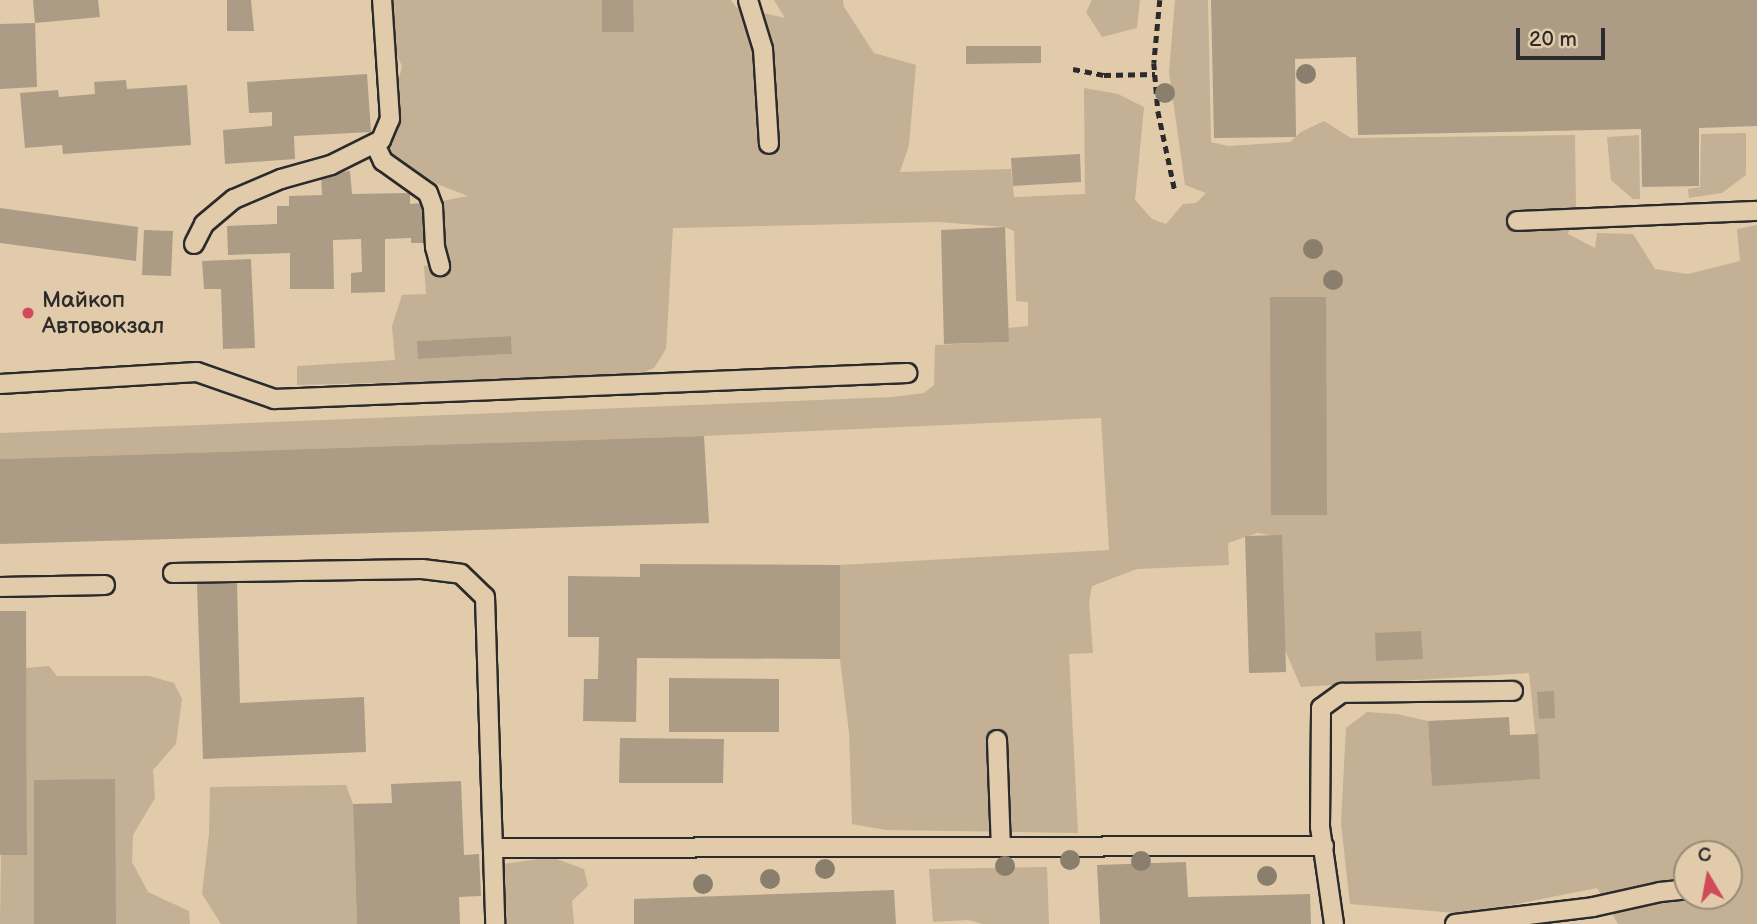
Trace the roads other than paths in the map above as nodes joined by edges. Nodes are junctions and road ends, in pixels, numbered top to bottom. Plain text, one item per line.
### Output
1 (382, 0) edge
2 (748, 0) edge
3 (375, 144) junction
4 (769, 144) dead end
5 (1757, 211) edge
6 (1517, 221) dead end
7 (194, 244) dead end
8 (439, 266) dead end
9 (907, 373) dead end
10 (0, 384) edge
11 (173, 573) dead end
12 (105, 585) dead end
13 (0, 587) edge
14 (1513, 691) dead end
15 (997, 740) dead end
16 (1324, 846) junction
17 (1001, 847) junction
18 (493, 848) junction
19 (1673, 890) edge
20 (495, 924) edge
21 (1334, 924) edge
22 (1455, 924) edge

1 - 3 lane
2 - 4 lane
3 - 7 lane
3 - 8 lane
5 - 6 lane
9 - 10 lane
11 - 18 lane
12 - 13 lane
14 - 16 lane
15 - 17 lane
16 - 17 lane
16 - 21 lane
17 - 18 lane
18 - 20 lane
19 - 22 lane

